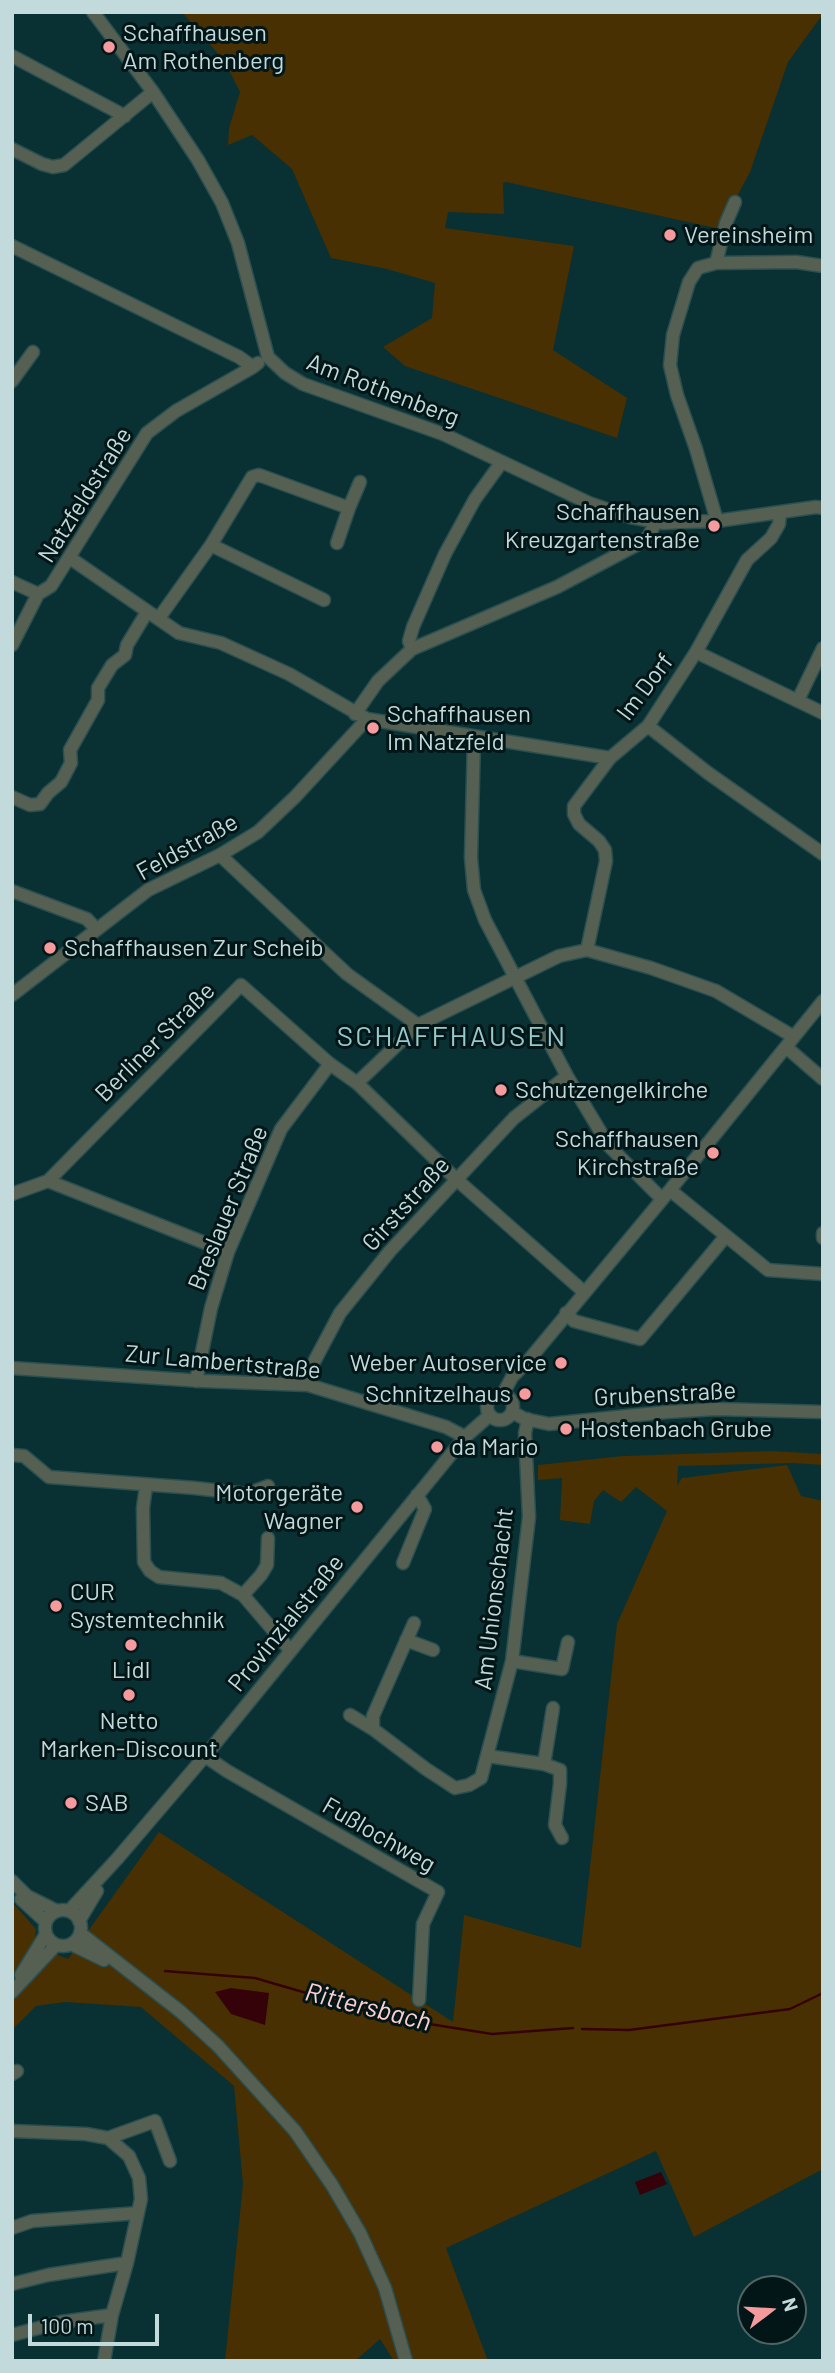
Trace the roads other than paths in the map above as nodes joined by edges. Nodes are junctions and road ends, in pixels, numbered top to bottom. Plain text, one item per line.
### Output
1 (93, 12) edge
2 (12, 56) edge
3 (153, 92) junction
4 (125, 116) junction
5 (12, 149) edge
6 (735, 202) dead end
7 (12, 246) edge
8 (716, 263) junction
9 (823, 266) edge
10 (33, 352) dead end
11 (268, 357) junction
12 (253, 366) junction
13 (12, 381) edge
14 (501, 463) junction
15 (360, 482) dead end
16 (349, 508) junction
17 (823, 508) edge
18 (780, 513) junction
19 (717, 521) junction
20 (656, 522) junction
21 (337, 543) dead end
22 (211, 545) junction
23 (70, 558) junction
24 (12, 582) edge
25 (38, 594) junction
26 (324, 600) dead end
27 (147, 612) junction
28 (159, 618) junction
29 (12, 645) edge
30 (823, 648) edge
31 (412, 649) junction
32 (696, 652) junction
33 (798, 700) junction
34 (823, 713) edge
35 (356, 714) junction
36 (648, 726) junction
37 (474, 738) junction
38 (610, 758) junction
39 (12, 797) edge
40 (823, 854) edge
41 (220, 855) junction
42 (12, 891) edge
43 (96, 929) junction
44 (587, 950) junction
45 (516, 976) junction
46 (12, 995) edge
47 (823, 1001) edge
48 (418, 1025) junction
49 (790, 1042) junction
50 (330, 1064) junction
51 (567, 1076) junction
52 (823, 1079) edge
53 (357, 1083) junction
54 (456, 1180) junction
55 (47, 1181) junction
56 (12, 1194) edge
57 (666, 1195) junction
58 (726, 1236) junction
59 (228, 1252) junction
60 (823, 1274) edge
61 (584, 1292) junction
62 (566, 1313) junction
63 (12, 1368) edge
64 (196, 1381) junction
65 (308, 1385) junction
66 (503, 1394) junction
67 (512, 1412) junction
68 (823, 1412) edge
69 (490, 1415) junction
70 (528, 1419) junction
71 (465, 1437) junction
72 (12, 1455) edge
73 (146, 1486) junction
74 (268, 1486) dead end
75 (417, 1496) junction
76 (268, 1538) dead end
77 (403, 1563) dead end
78 (243, 1595) junction
79 (414, 1623) dead end
80 (407, 1640) junction
81 (568, 1642) dead end
82 (290, 1650) junction
83 (433, 1650) dead end
84 (512, 1661) junction
85 (553, 1709) dead end
86 (351, 1715) dead end
87 (373, 1729) junction
88 (205, 1756) junction
89 (487, 1756) junction
90 (544, 1764) junction
91 (562, 1838) dead end
92 (117, 1859) junction
93 (12, 1882) edge
94 (63, 1911) junction
95 (80, 1927) junction
96 (46, 1928) junction
97 (71, 1944) junction
98 (56, 1945) junction
99 (135, 1976) junction
100 (12, 1990) edge
101 (419, 2000) dead end
102 (12, 2132) edge
103 (108, 2138) junction
104 (170, 2161) dead end
105 (138, 2213) junction
106 (12, 2228) edge
107 (127, 2263) junction
108 (12, 2284) edge
109 (112, 2315) junction
110 (12, 2335) edge
111 (104, 2361) edge
112 (406, 2361) edge

1 - 3 street
2 - 4 street
3 - 4 street
3 - 11 street
4 - 5 street
6 - 8 street
7 - 12 street
8 - 9 street
8 - 19 street
10 - 13 street
11 - 12 street, Natzfeldstraße
11 - 14 street, Am Rothenberg
12 - 23 street, Natzfeldstraße
14 - 20 street, Am Rothenberg
14 - 31 street
15 - 16 street
16 - 21 street
16 - 22 street
17 - 18 street, Am Rothenberg
18 - 19 street, Am Rothenberg
18 - 32 street, Im Dorf
19 - 20 street, Am Rothenberg
20 - 31 street
22 - 26 street
22 - 28 street
23 - 25 street, Natzfeldstraße
23 - 27 street
24 - 25 street
25 - 29 street, Natzfeldstraße
27 - 28 street
27 - 39 street
28 - 35 street
30 - 33 street
31 - 35 street, Feldstraße
32 - 33 street
32 - 36 street, Im Dorf
33 - 34 street
35 - 37 street
35 - 41 street, Feldstraße
36 - 38 street, Im Dorf
36 - 40 street
37 - 38 street
37 - 45 street
38 - 44 street, Im Dorf
41 - 43 street, Feldstraße
41 - 48 street
42 - 43 street
43 - 46 street, Feldstraße
44 - 45 street
44 - 49 street
45 - 48 street
45 - 51 street
47 - 49 street
48 - 53 street
49 - 52 street
49 - 57 street
50 - 53 street, Berliner Straße
50 - 55 street, Berliner Straße
50 - 59 street, Breslauer Straße
51 - 54 street, Girststraße
51 - 57 street
53 - 54 street, Berliner Straße
54 - 61 street, Berliner Straße
54 - 65 street, Girststraße
55 - 56 street, Berliner Straße
55 - 59 street
57 - 58 street
57 - 61 street
58 - 60 street
58 - 62 street
59 - 64 street, Breslauer Straße
61 - 62 street
62 - 66 street
63 - 64 street, Zur Lambertstraße
64 - 65 street, Zur Lambertstraße
65 - 71 street, Zur Lambertstraße
66 - 67 street
66 - 69 street
67 - 69 street
67 - 70 street, Grubenstraße
68 - 70 street, Grubenstraße
69 - 71 street, Provinzialstraße
70 - 84 street, Am Unionschacht
71 - 75 street, Provinzialstraße
72 - 73 street
73 - 74 street
73 - 78 street
75 - 77 street
75 - 82 street, Provinzialstraße
76 - 78 street
78 - 82 street
79 - 80 street
80 - 83 street
80 - 87 street
81 - 84 street
82 - 88 street, Provinzialstraße
84 - 89 street, Am Unionschacht
85 - 90 street
86 - 87 street, Am Unionschacht
87 - 89 street, Am Unionschacht
88 - 92 street, Provinzialstraße
88 - 101 street, Fußlochweg
89 - 90 street
90 - 91 street
92 - 94 street, Provinzialstraße
92 - 95 street, Provinzialstraße
93 - 94 street
93 - 96 street
94 - 95 street
94 - 96 street, Provinzialstraße
95 - 97 street, Provinzialstraße
95 - 99 street
96 - 98 street
96 - 100 street, Provinzialstraße
97 - 98 street
97 - 99 street
98 - 100 street
99 - 112 street
102 - 103 street
103 - 104 street
103 - 105 street
105 - 106 street
105 - 107 street
107 - 108 street
107 - 109 street
109 - 110 street
109 - 111 street

